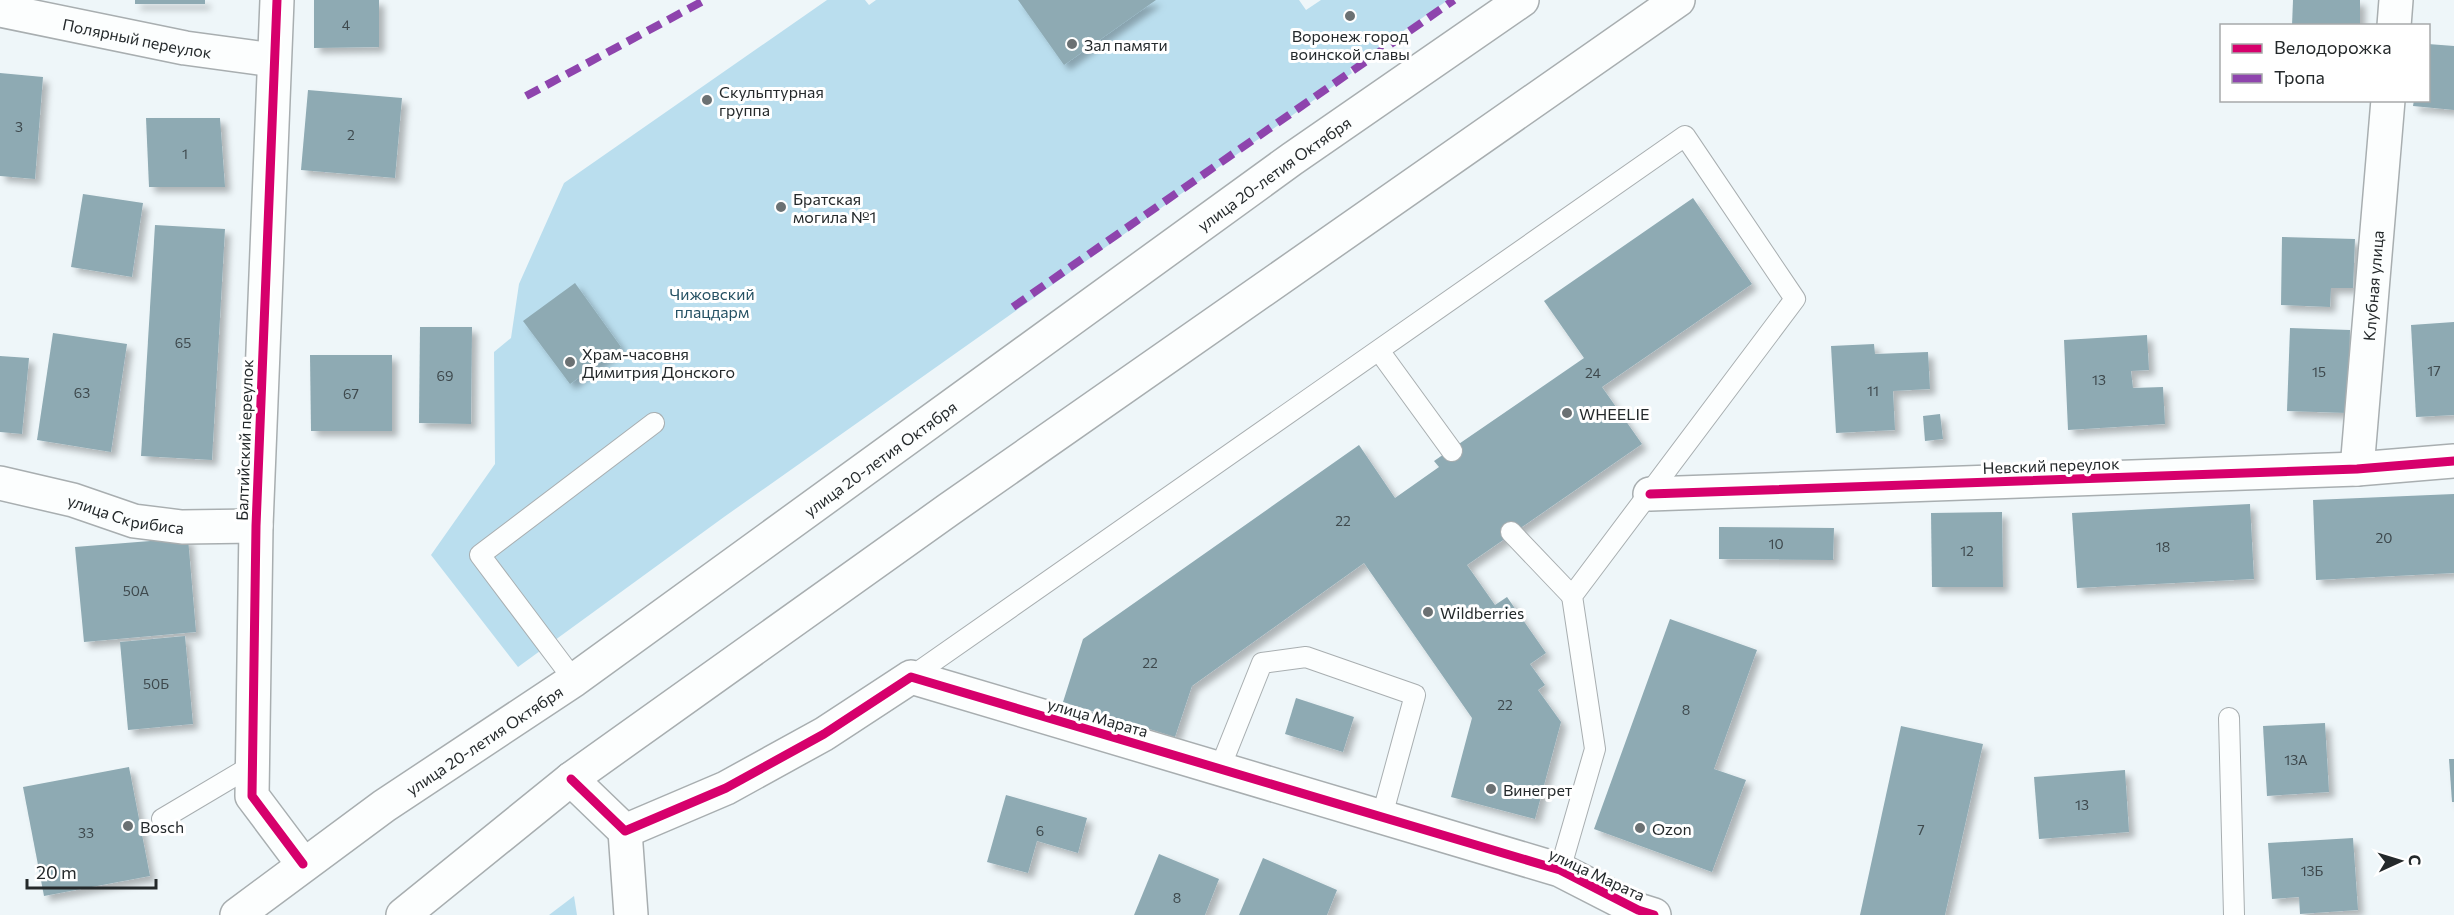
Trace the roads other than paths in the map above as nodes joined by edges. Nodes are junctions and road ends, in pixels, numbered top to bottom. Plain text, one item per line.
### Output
1 (277, 0) edge
2 (1522, 0) edge
3 (1678, 0) edge
4 (2396, 0) edge
5 (0, 10) edge
6 (2394, 24) edge
7 (274, 60) junction
8 (2388, 102) edge
9 (1380, 352) junction
10 (654, 423) dead end
11 (1452, 451) dead end
12 (2454, 461) edge
13 (2357, 469) junction
14 (0, 483) edge
15 (1650, 494) junction
16 (256, 526) junction
17 (1511, 532) dead end
18 (1572, 596) junction
19 (911, 677) junction
20 (574, 680) junction
21 (2229, 718) dead end
22 (253, 765) junction
23 (1220, 768) junction
24 (571, 779) junction
25 (1382, 816) junction
26 (162, 819) dead end
27 (625, 831) junction
28 (303, 864) junction
29 (1560, 870) junction
30 (1633, 913) edge
31 (237, 915) edge
32 (403, 915) edge
33 (631, 915) edge
34 (2234, 915) edge

1 - 7 street, Балтийский переулок
2 - 20 street, улица 20-летия Октября
3 - 24 street
4 - 6 street
5 - 7 street, Полярный переулок
7 - 16 street, Балтийский переулок
8 - 13 street, Клубная улица
9 - 11 lane
9 - 15 lane
9 - 19 lane
10 - 20 lane
12 - 13 street, Невский переулок
13 - 15 street, Невский переулок
14 - 16 street, улица Скрибиса
15 - 18 lane
16 - 22 street, Балтийский переулок
17 - 18 lane
18 - 29 lane
19 - 23 street, улица Марата
19 - 27 street
20 - 28 street, улица 20-летия Октября
21 - 34 lane
22 - 26 lane
22 - 28 street, Балтийский переулок
23 - 25 street, улица Марата
23 - 25 lane
24 - 27 street
24 - 32 street
25 - 29 street, улица Марата
27 - 33 street
28 - 31 street, улица 20-летия Октября
29 - 30 street, улица Марата

